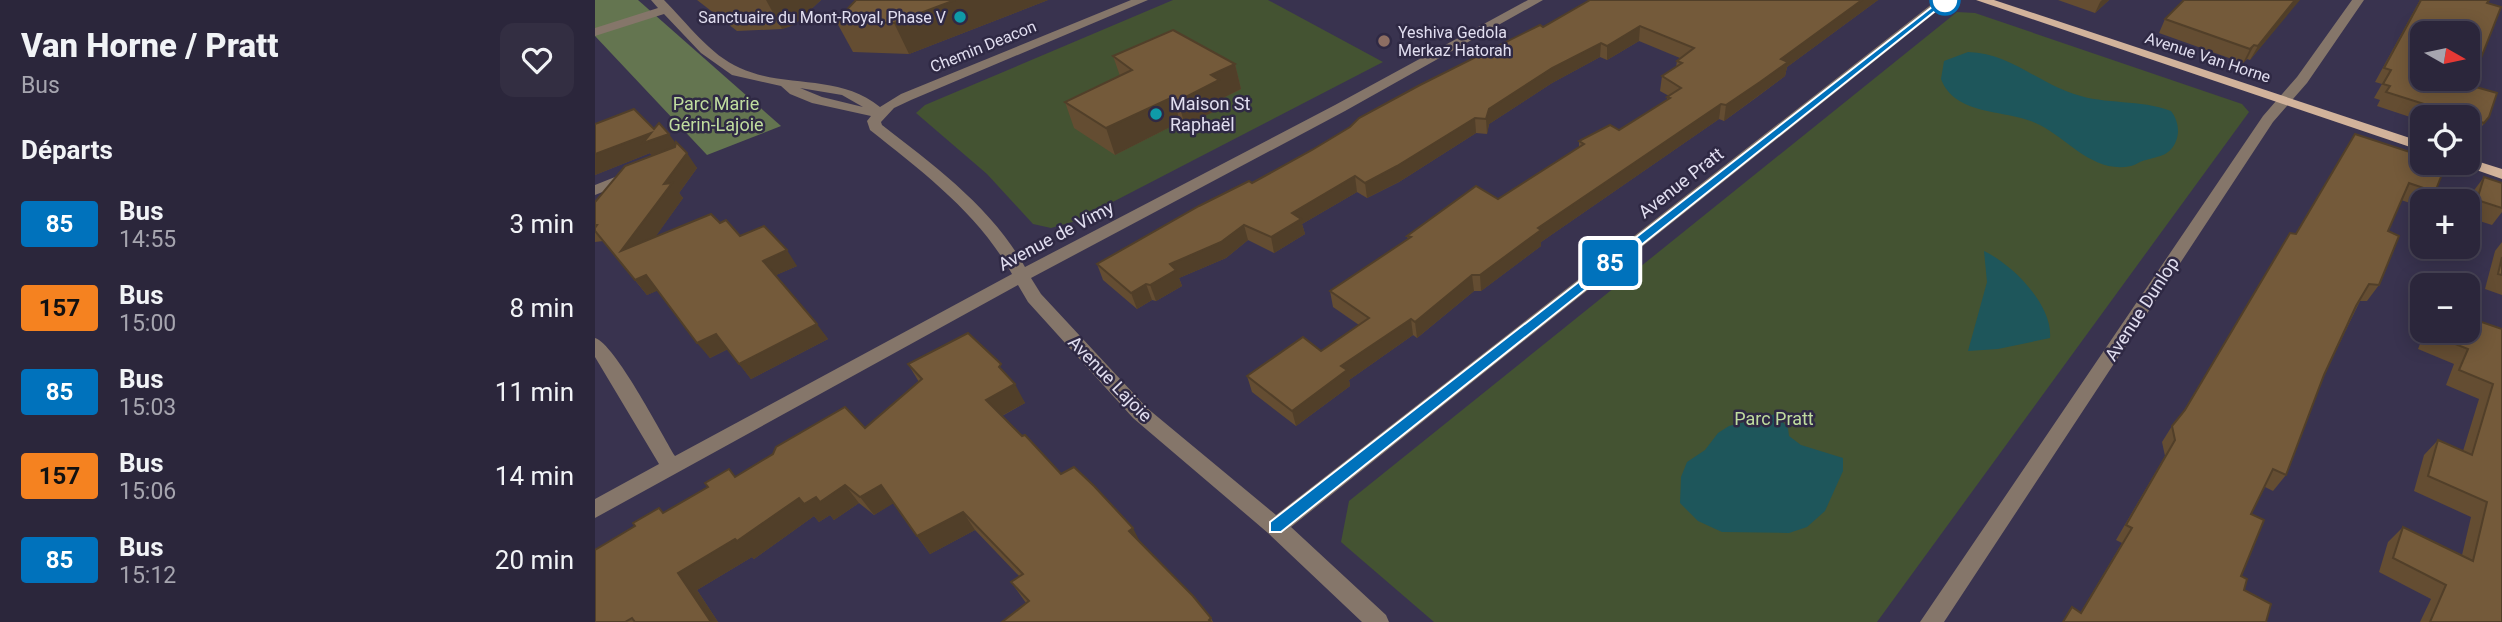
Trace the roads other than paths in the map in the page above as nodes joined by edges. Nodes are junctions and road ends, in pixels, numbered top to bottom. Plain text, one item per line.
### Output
1 (1142, 0) edge
2 (1537, 0) edge
3 (1945, 0) edge
4 (1982, 0) edge
5 (2358, 0) edge
6 (662, 5) edge
7 (595, 32) edge
8 (2284, 101) junction
9 (879, 114) junction
10 (2410, 143) edge
11 (2480, 166) edge
12 (643, 171) edge
13 (2502, 174) edge
14 (595, 190) edge
15 (1023, 275) junction
16 (595, 344) edge
17 (672, 468) junction
18 (595, 509) edge
19 (1276, 527) junction
20 (1378, 622) edge
21 (1931, 622) edge

1 - 9 street, Chemin Deacon
2 - 15 street, Avenue de Vimy
3 - 19 street, Avenue Pratt
4 - 8 main road, Avenue Van Horne
5 - 8 street, Avenue Dunlop
6 - 7 street
6 - 9 street
8 - 10 main road, Avenue Van Horne
8 - 21 street, Avenue Dunlop
9 - 15 street, Avenue Lajoie
11 - 13 main road
12 - 14 street
15 - 17 street, Avenue de Vimy
15 - 19 street, Avenue Lajoie
16 - 17 street
17 - 18 street, Avenue de Vimy
19 - 20 street, Avenue Lajoie

